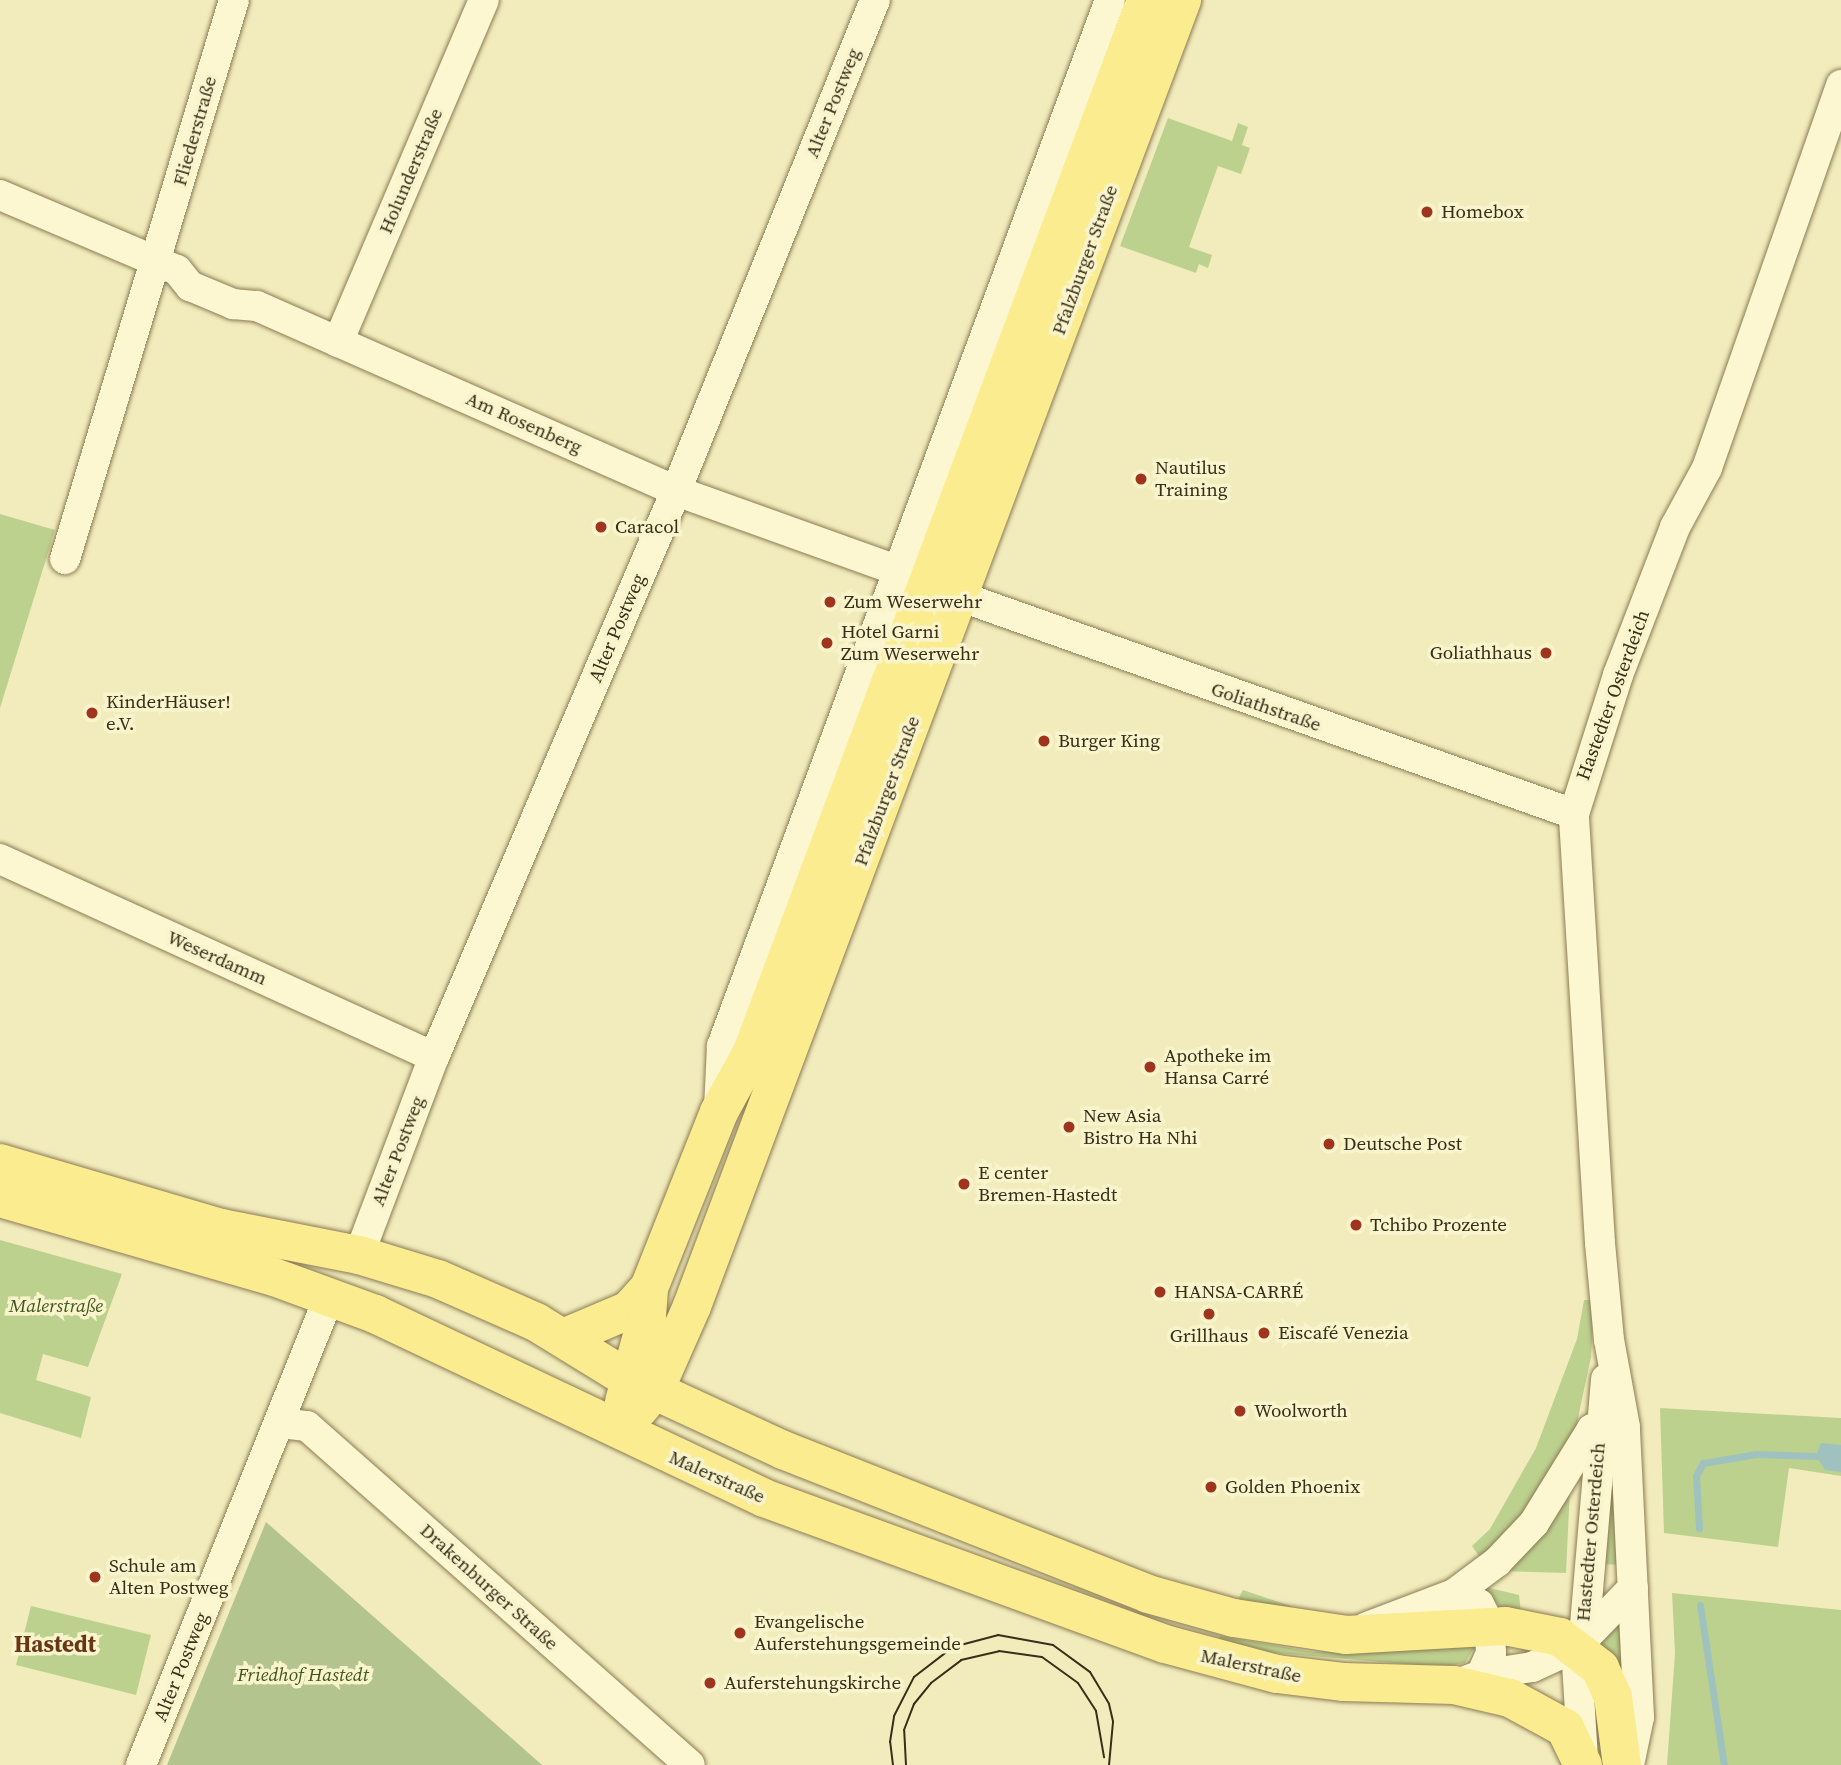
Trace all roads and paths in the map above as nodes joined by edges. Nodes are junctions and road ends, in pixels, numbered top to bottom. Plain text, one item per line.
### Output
1 (234, 0) edge
2 (484, 0) edge
3 (875, 0) edge
4 (1110, 0) edge
5 (1146, 0) edge
6 (1182, 0) edge
7 (1841, 85) edge
8 (0, 195) edge
9 (157, 262) junction
10 (338, 342) junction
11 (676, 491) junction
12 (65, 559) dead end
13 (900, 571) junction
14 (959, 596) junction
15 (1574, 814) junction
16 (0, 859) edge
17 (434, 1057) junction
18 (719, 1112) junction
19 (0, 1163) edge
20 (0, 1198) edge
21 (359, 1255) junction
22 (649, 1289) junction
23 (329, 1297) junction
24 (563, 1338) junction
25 (1609, 1340) junction
26 (641, 1384) junction
27 (281, 1423) junction
28 (1602, 1424) junction
29 (620, 1432) junction
30 (1633, 1588) junction
31 (1454, 1594) junction
32 (1490, 1626) junction
33 (1346, 1635) junction
34 (1576, 1647) junction
35 (1468, 1680) junction
36 (1583, 1762) edge
37 (141, 1765) edge
38 (690, 1765) edge
39 (1622, 1765) edge
40 (1629, 1765) edge

1 - 9 street, Fliederstraße
2 - 10 street, Holunderstraße
3 - 11 street, Alter Postweg
4 - 13 street, Pfalzburger Straße
5 - 18 main road, Pfalzburger Straße
6 - 14 main road, Pfalzburger Straße
7 - 15 street, Hastedter Osterdeich
8 - 9 street, Am Rosenberg
9 - 10 street, Am Rosenberg
9 - 12 street
10 - 11 street, Am Rosenberg
11 - 13 street, Am Rosenberg
11 - 17 street, Alter Postweg
13 - 18 street, Pfalzburger Straße
14 - 15 street, Goliathstraße
14 - 26 main road, Pfalzburger Straße
15 - 25 street, Hastedter Osterdeich
16 - 17 street, Weserdamm
17 - 21 street, Alter Postweg
18 - 22 main road, Pfalzburger Straße
19 - 21 main road
20 - 23 main road, Malerstraße
21 - 24 main road
22 - 24 main road, Pfalzburger Straße
22 - 26 main road, Pfalzburger Straße
23 - 27 street, Alter Postweg
23 - 29 main road, Malerstraße
24 - 26 main road
25 - 28 street, Hastedter Osterdeich
25 - 30 street, Hastedter Osterdeich
26 - 29 main road, Pfalzburger Straße
26 - 33 main road
27 - 37 street, Alter Postweg
27 - 38 street, Drakenburger Straße
28 - 31 street
28 - 34 street, Hastedter Osterdeich
29 - 35 main road, Malerstraße
30 - 34 street, Malerstraße
30 - 40 street, Hastedter Osterdeich
31 - 32 street
31 - 33 street
32 - 33 main road
32 - 34 main road
32 - 35 street
34 - 35 street, Malerstraße
34 - 36 street, Hastedter Osterdeich
34 - 39 main road
35 - 36 main road, Malerstraße

